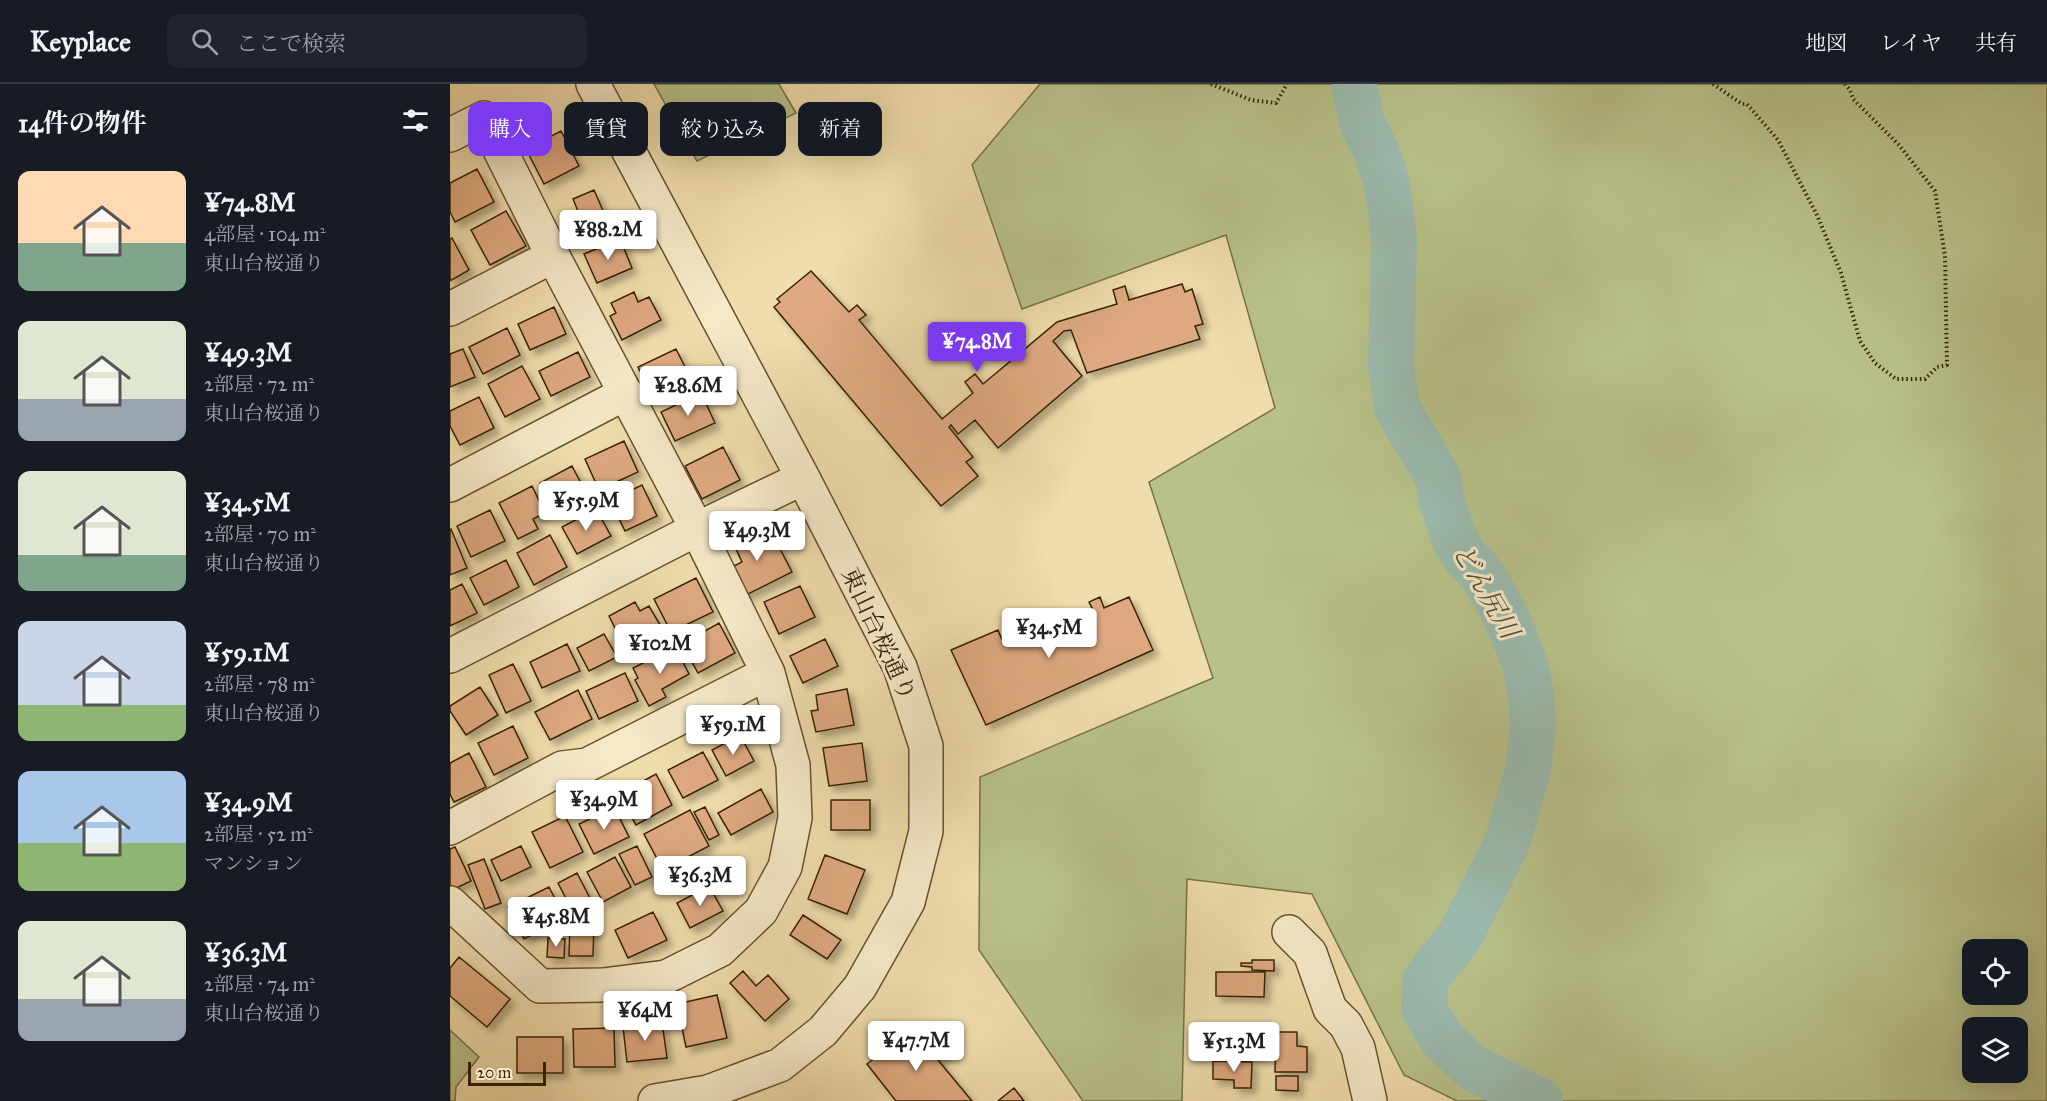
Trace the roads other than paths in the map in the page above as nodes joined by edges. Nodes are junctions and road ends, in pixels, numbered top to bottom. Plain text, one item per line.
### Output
1 (593, 84) edge
2 (450, 135) edge
3 (553, 256) junction
4 (450, 309) edge
5 (626, 393) junction
6 (804, 478) junction
7 (450, 485) edge
8 (697, 529) junction
9 (450, 656) edge
10 (768, 673) junction
11 (450, 828) edge
12 (450, 903) edge
13 (1289, 932) dead end
14 (655, 1101) edge
15 (1370, 1101) edge

1 - 6 street, 東山台桜通り
2 - 3 street
3 - 4 street
3 - 5 street
5 - 7 street
5 - 8 street
6 - 8 street
6 - 14 street, 東山台桜通り
8 - 9 street
8 - 10 street
10 - 11 street
10 - 12 street
13 - 15 street

